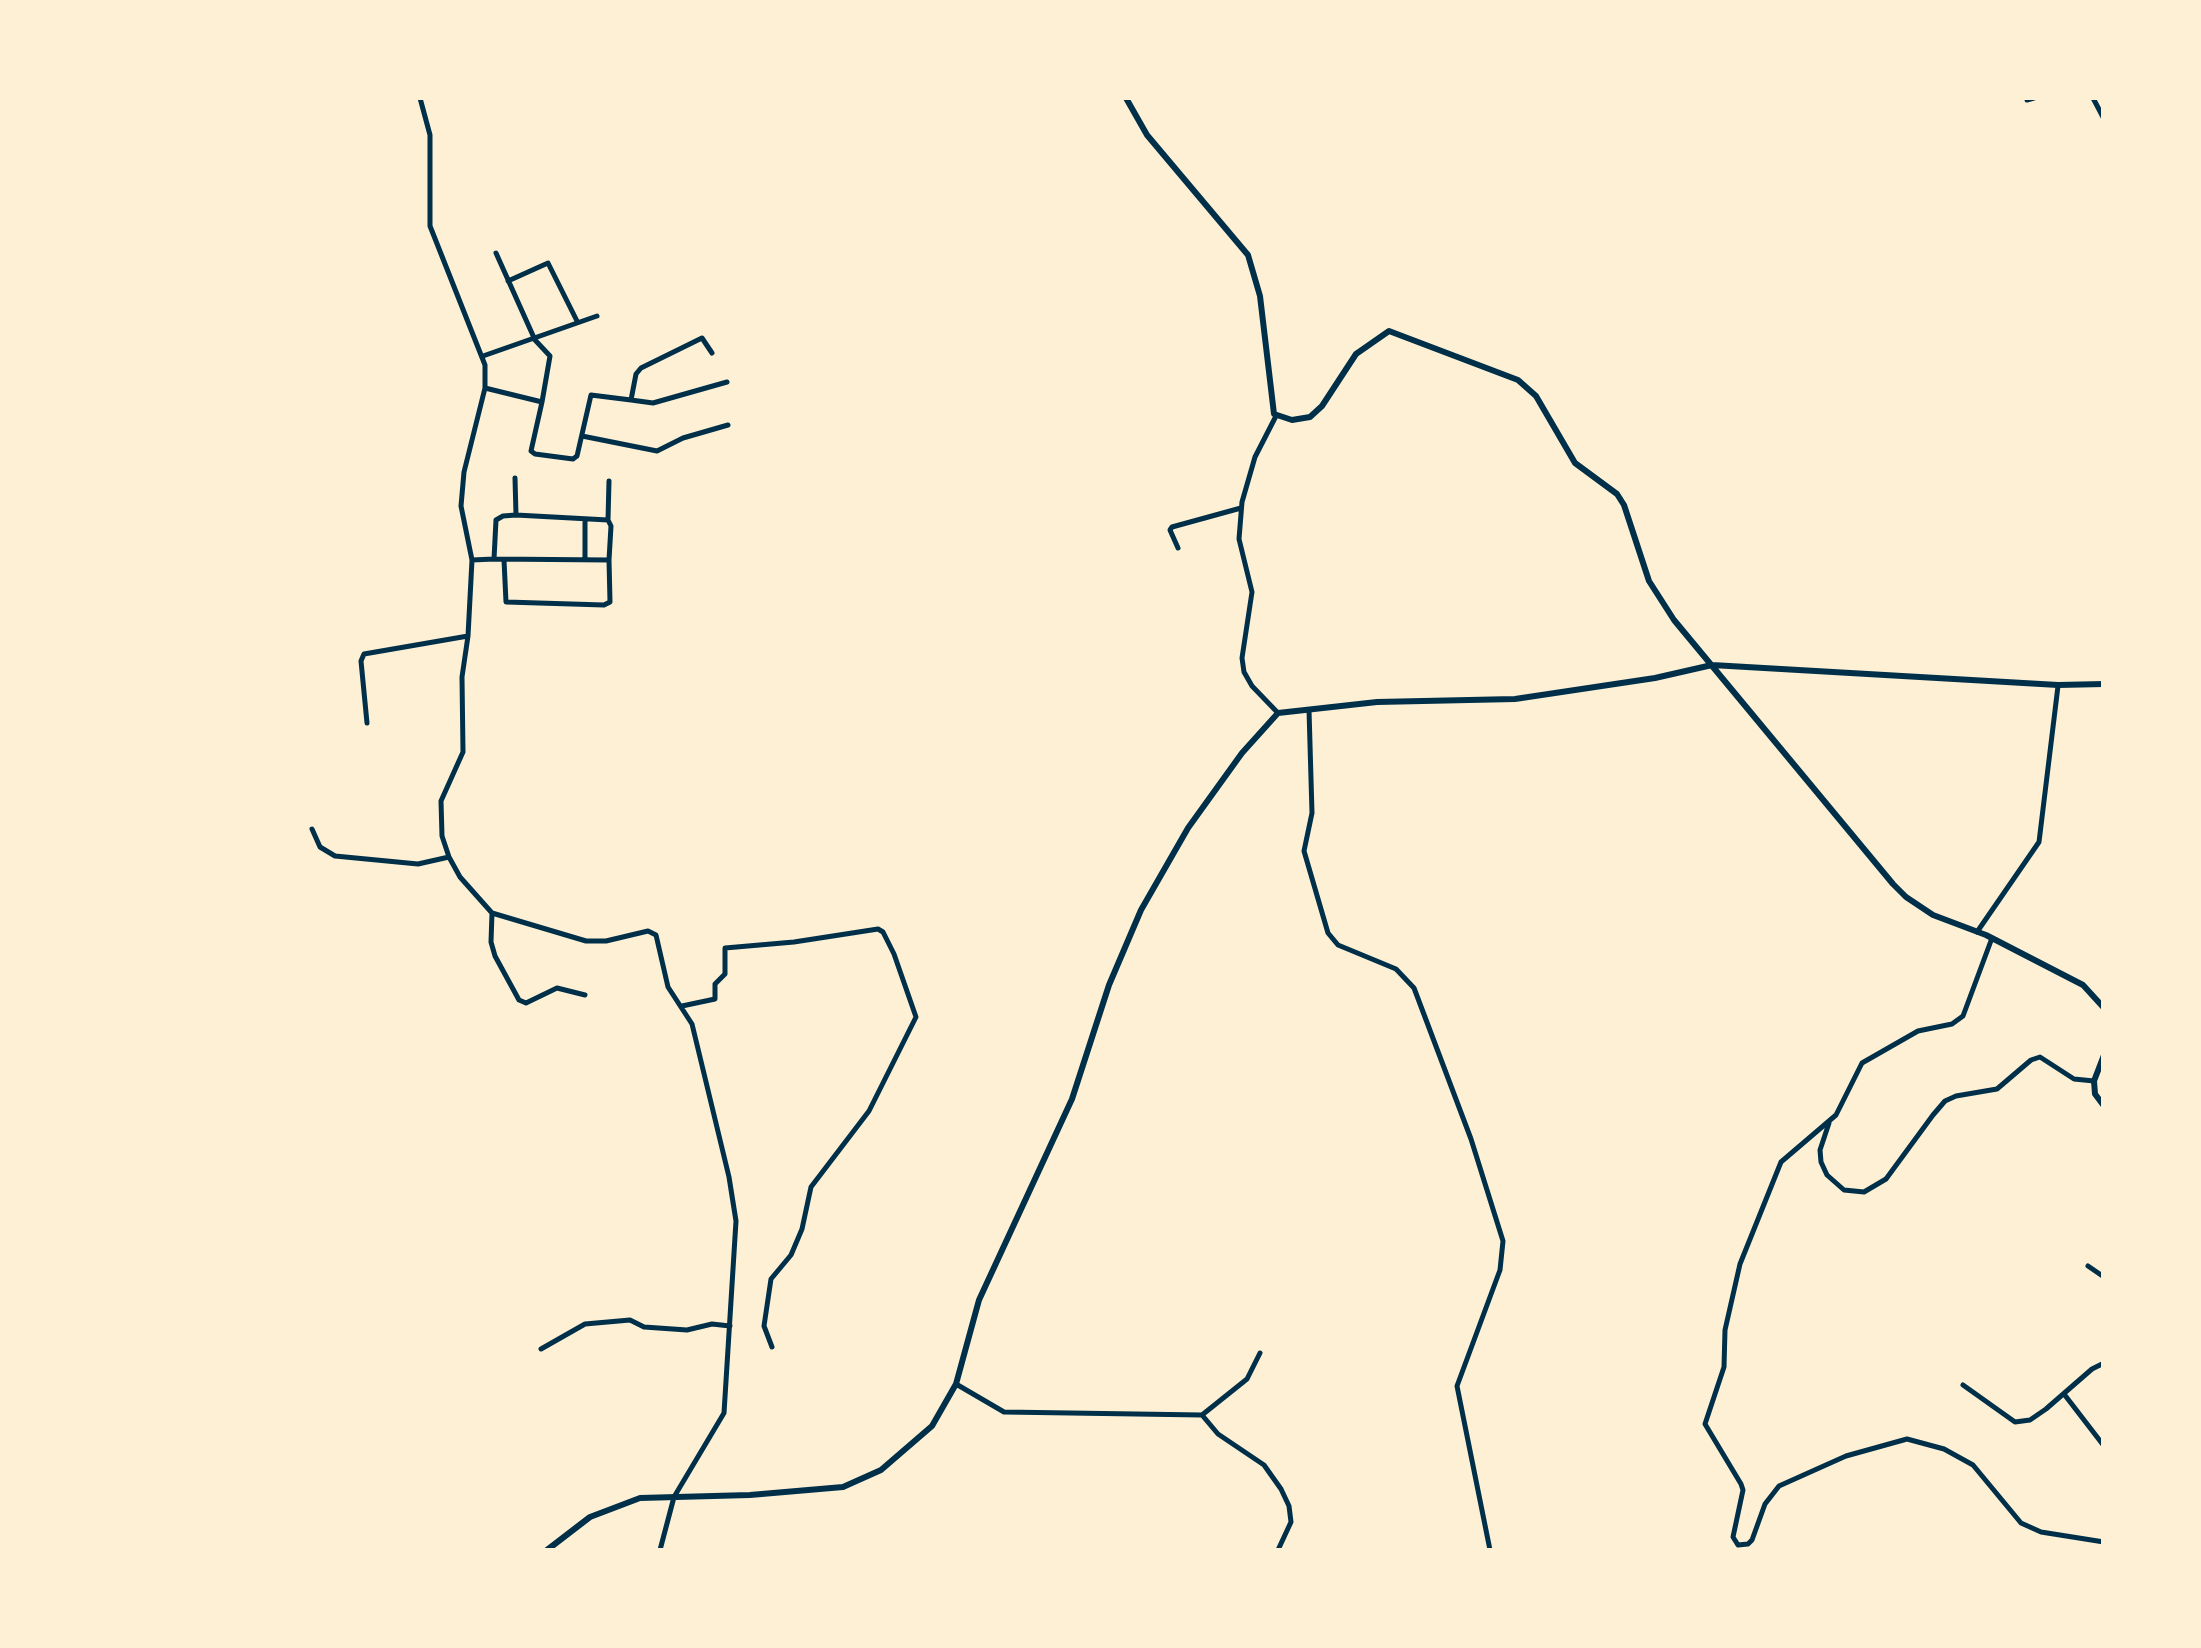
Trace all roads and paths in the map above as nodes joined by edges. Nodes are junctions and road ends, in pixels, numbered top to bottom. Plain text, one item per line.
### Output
1 (420, 98) edge
2 (1126, 98) edge
3 (2093, 98) edge
4 (2104, 119) edge
5 (496, 253) dead end
6 (508, 282) junction
7 (597, 316) dead end
8 (577, 321) junction
9 (535, 340) junction
10 (712, 353) dead end
11 (483, 356) junction
12 (727, 382) dead end
13 (485, 388) junction
14 (632, 400) junction
15 (542, 402) junction
16 (1276, 416) junction
17 (728, 425) dead end
18 (582, 436) junction
19 (515, 478) dead end
20 (609, 480) dead end
21 (1242, 508) junction
22 (516, 516) junction
23 (584, 519) junction
24 (608, 520) junction
25 (1178, 548) dead end
26 (494, 559) junction
27 (472, 560) junction
28 (504, 560) junction
29 (585, 560) junction
30 (609, 560) junction
31 (468, 636) junction
32 (1712, 665) junction
33 (2104, 684) edge
34 (2058, 686) junction
35 (1309, 707) junction
36 (1278, 713) junction
37 (367, 723) dead end
38 (312, 829) dead end
39 (449, 857) junction
40 (492, 913) junction
41 (1977, 932) junction
42 (1992, 938) junction
43 (585, 996) dead end
44 (682, 1006) junction
45 (2104, 1008) edge
46 (2104, 1056) edge
47 (2094, 1080) junction
48 (2104, 1106) edge
49 (1830, 1122) junction
50 (2088, 1266) dead end
51 (2104, 1277) edge
52 (730, 1326) junction
53 (772, 1347) dead end
54 (541, 1349) dead end
55 (1260, 1353) dead end
56 (2104, 1363) edge
57 (956, 1384) junction
58 (1962, 1384) dead end
59 (2064, 1394) junction
60 (1202, 1416) junction
61 (2104, 1446) edge
62 (674, 1498) junction
63 (2104, 1542) edge
64 (546, 1550) edge
65 (660, 1550) edge
66 (1278, 1550) edge
67 (1490, 1550) edge

1 - 11 street
2 - 16 street
3 - 4 street
5 - 6 street
6 - 8 street
6 - 9 street
7 - 8 street
8 - 9 street
9 - 11 street
9 - 15 street
10 - 14 street
11 - 13 street
12 - 14 street
13 - 15 street
13 - 27 street
14 - 18 street
15 - 18 street
16 - 21 street
16 - 32 street
17 - 18 street
19 - 22 street
20 - 24 street
21 - 25 street
21 - 36 street
22 - 23 street
22 - 26 street
23 - 24 street
23 - 29 street
24 - 30 street
26 - 27 street
26 - 28 street
27 - 31 street
28 - 29 street
28 - 30 street
29 - 30 street
31 - 37 street
31 - 39 street
32 - 34 street
32 - 35 street
32 - 41 street
33 - 34 street
34 - 41 street
35 - 36 street
35 - 67 street
36 - 57 street
38 - 39 street
39 - 40 street
40 - 43 street
40 - 44 street
41 - 42 street
42 - 45 street
42 - 49 street
44 - 52 street
44 - 53 street
46 - 47 street
47 - 48 street
47 - 49 street
49 - 63 street
50 - 51 street
52 - 54 street
52 - 62 street
55 - 60 street
56 - 59 street
57 - 60 street
57 - 62 street
58 - 59 street
59 - 61 street
60 - 66 street
62 - 64 street
62 - 65 street

